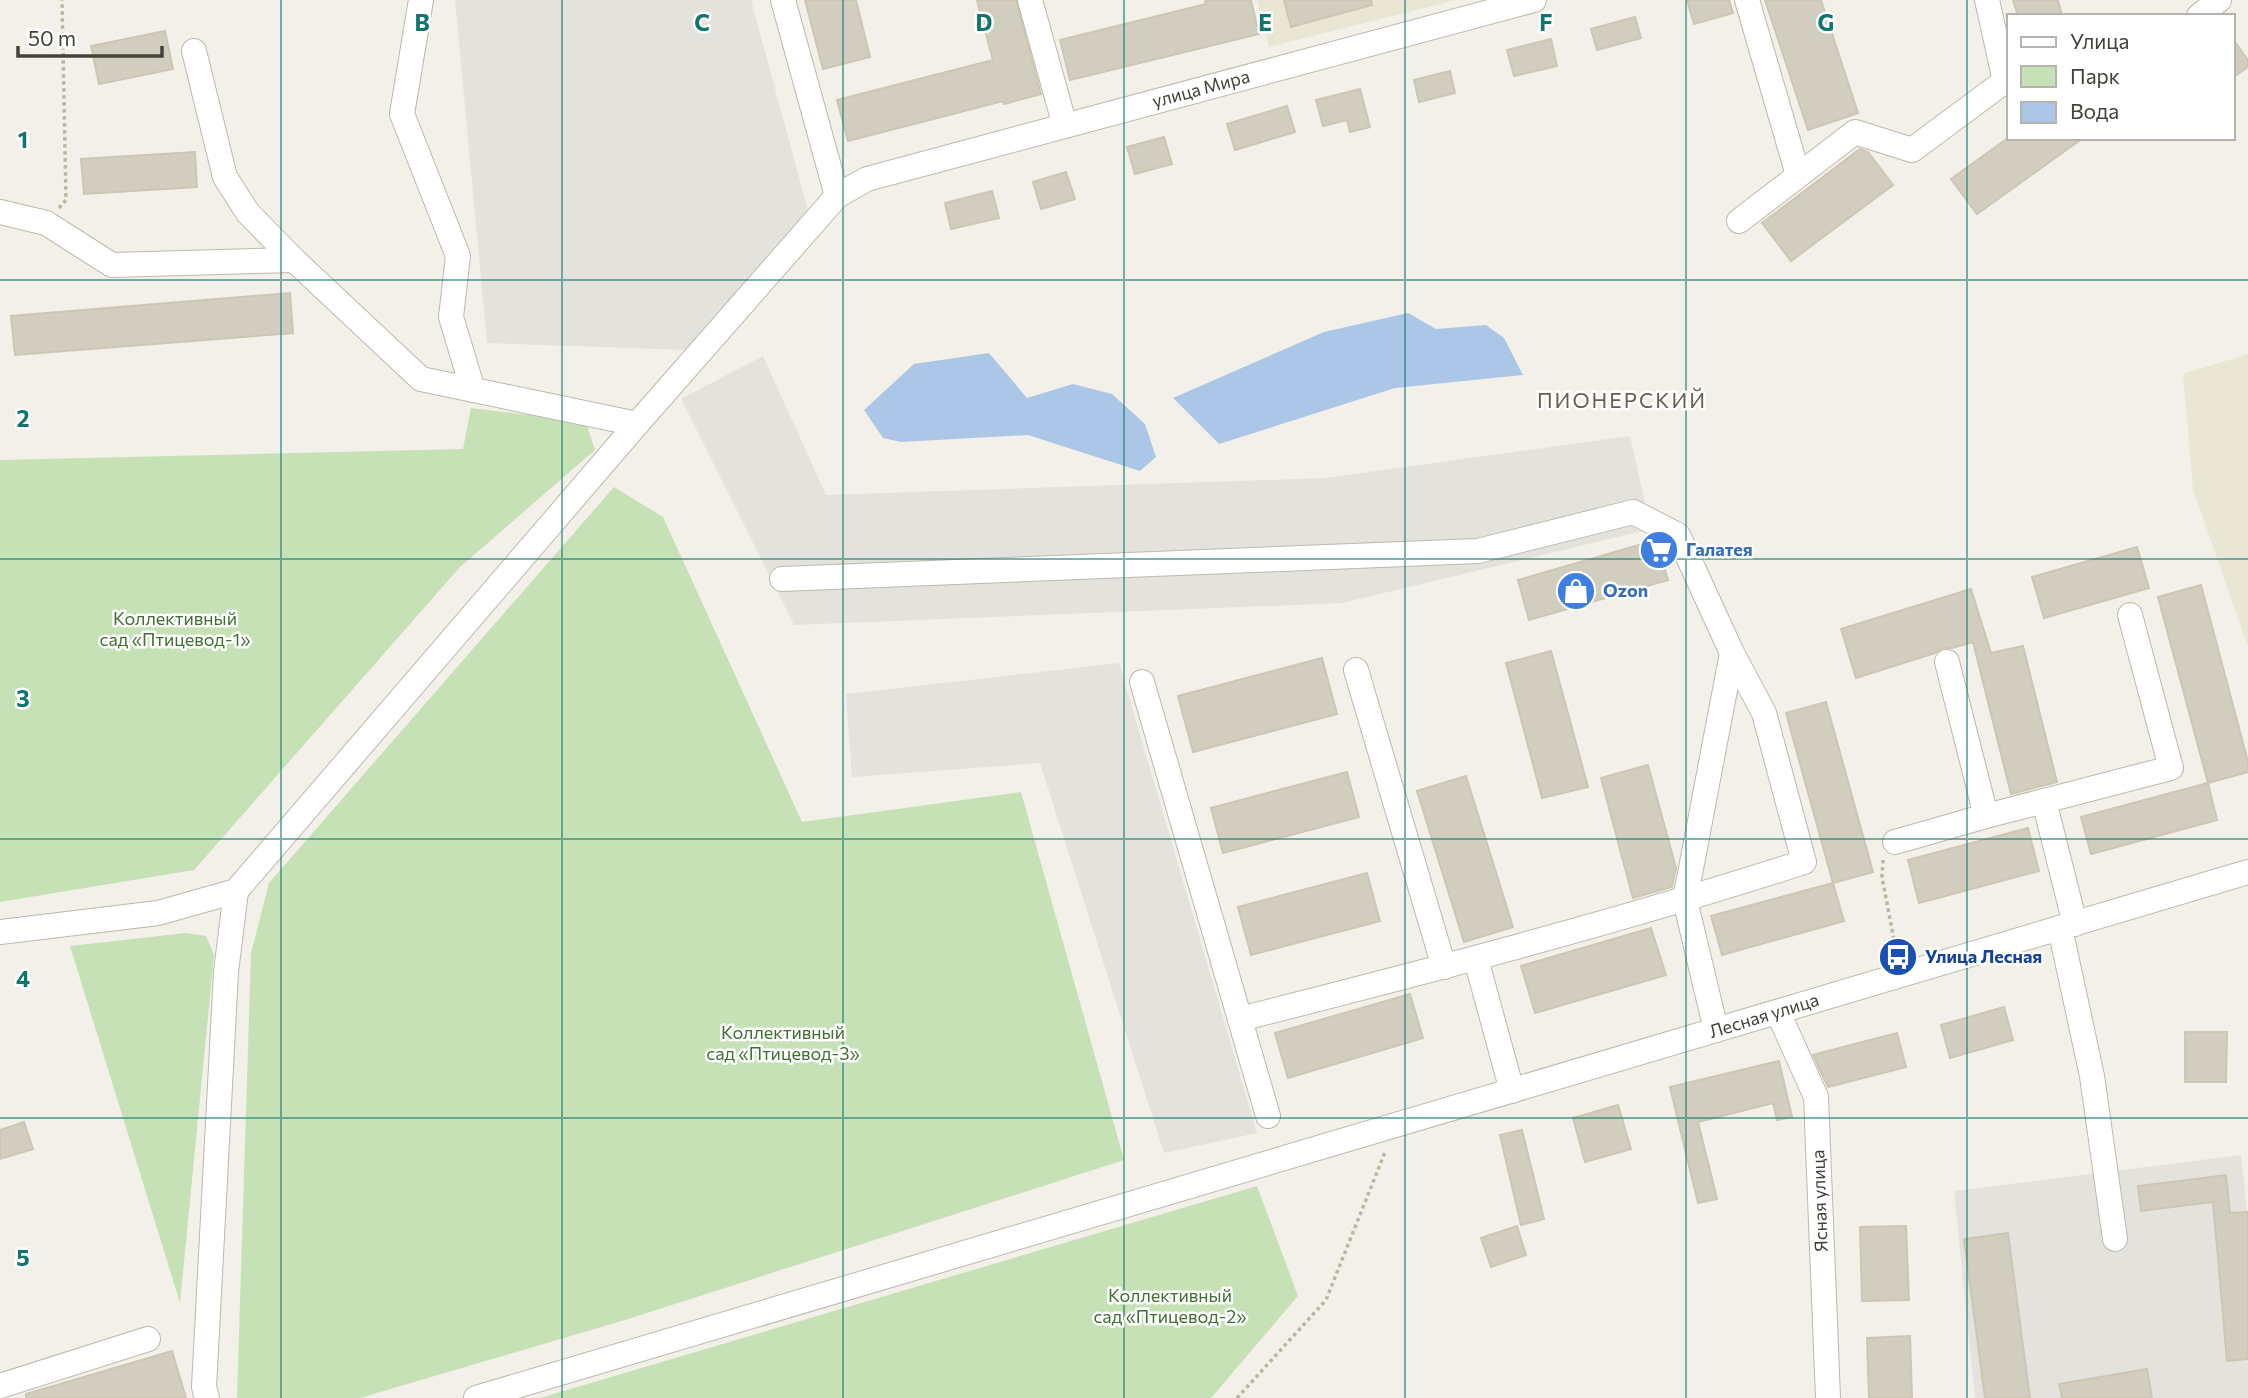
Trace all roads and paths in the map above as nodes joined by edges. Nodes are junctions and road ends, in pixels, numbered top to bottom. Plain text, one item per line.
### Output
1 (62, 0) edge
2 (421, 0) edge
3 (783, 0) edge
4 (1030, 0) edge
5 (1534, 0) edge
6 (1747, 0) edge
7 (1987, 0) edge
8 (2219, 0) edge
9 (1498, 5) edge
10 (2202, 14) edge
11 (194, 51) dead end
12 (1065, 126) junction
13 (1798, 175) junction
14 (837, 196) junction
15 (0, 212) edge
16 (1739, 221) dead end
17 (46, 223) junction
18 (294, 260) junction
19 (473, 390) junction
20 (637, 424) junction
21 (782, 579) dead end
22 (2130, 615) dead end
23 (1732, 653) junction
24 (1947, 662) dead end
25 (1356, 670) dead end
26 (1142, 682) dead end
27 (2044, 801) junction
28 (1986, 816) junction
29 (1895, 842) joint
30 (2248, 872) edge
31 (236, 891) junction
32 (1685, 900) junction
33 (2068, 926) junction
34 (0, 932) edge
35 (1476, 959) junction
36 (1444, 967) junction
37 (1901, 975) junction
38 (1778, 1012) junction
39 (1240, 1019) junction
40 (1716, 1030) junction
41 (1512, 1091) junction
42 (1268, 1116) dead end
43 (1396, 1125) junction
44 (2115, 1239) dead end
45 (148, 1339) dead end
46 (0, 1386) edge
47 (207, 1398) edge
48 (477, 1398) edge
49 (1237, 1398) edge
50 (1828, 1398) edge

1 - 17 path
2 - 19 street
3 - 14 street
4 - 12 street
5 - 9 street, улица Мира
6 - 13 street
7 - 13 street
8 - 10 street
9 - 12 street, улица Мира
11 - 18 street
12 - 14 street, улица Мира
13 - 16 street
14 - 20 street, улица Мира
15 - 17 street
17 - 18 street
18 - 19 street
19 - 20 street
20 - 31 street, улица Мира
21 - 23 street
22 - 27 street
23 - 32 street
23 - 32 street
24 - 28 street
25 - 36 street
26 - 39 street
27 - 28 street
27 - 33 street
28 - 29 street
29 - 37 path
30 - 33 street, Лесная улица
31 - 34 street
31 - 47 street
32 - 35 street
32 - 40 street
33 - 37 street, Лесная улица
33 - 44 street
35 - 36 street
35 - 41 street
36 - 39 street
37 - 38 street, Лесная улица
38 - 40 street, Лесная улица
38 - 50 street, Ясная улица
39 - 42 street
40 - 41 street, Лесная улица
41 - 43 street, Лесная улица
43 - 48 street, Лесная улица
43 - 49 path
45 - 46 street

